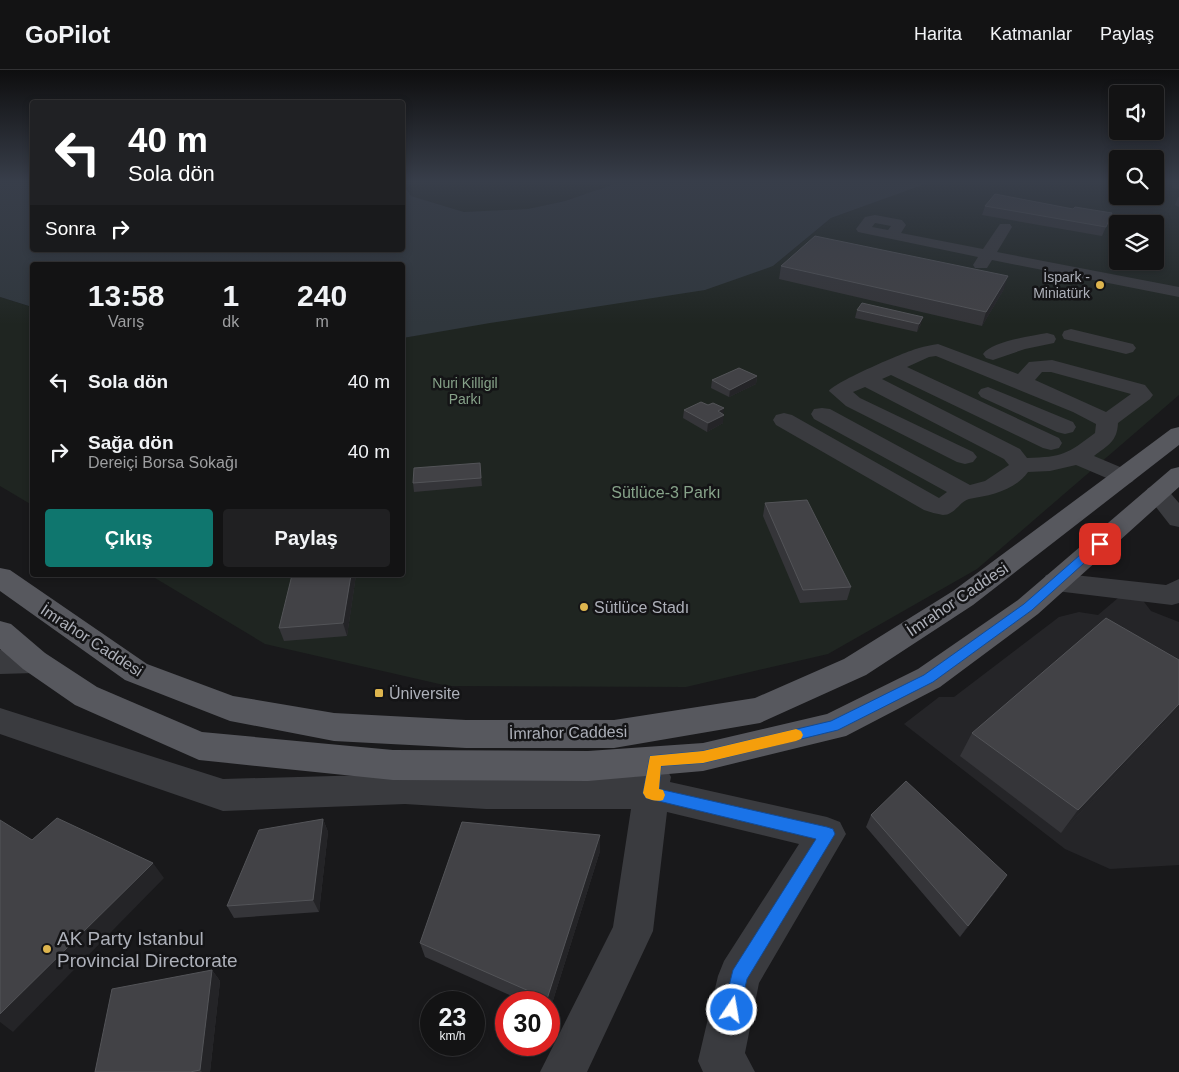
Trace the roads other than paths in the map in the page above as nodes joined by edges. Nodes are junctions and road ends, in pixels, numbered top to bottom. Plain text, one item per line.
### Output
1 (1003, 230) edge
2 (961, 233) dead end
3 (926, 235) junction
4 (891, 236) dead end
5 (902, 251) dead end
6 (948, 253) junction
7 (984, 260) junction
8 (1179, 292) edge
9 (1071, 335) dead end
10 (1047, 340) dead end
11 (1126, 348) dead end
12 (993, 354) dead end
13 (900, 363) junction
14 (864, 378) junction
15 (1025, 378) junction
16 (822, 414) dead end
17 (784, 420) dead end
18 (1107, 421) junction
19 (1065, 427) dead end
20 (1179, 434) edge
21 (1051, 443) dead end
22 (965, 457) dead end
23 (1078, 457) junction
24 (1021, 465) junction
25 (1124, 477) junction
26 (1168, 483) edge
27 (963, 491) junction
28 (1179, 519) edge
29 (0, 577) edge
30 (1056, 582) junction
31 (1179, 589) edge
32 (0, 632) edge
33 (34, 661) junction
34 (0, 662) edge
35 (190, 693) junction
36 (0, 721) edge
37 (159, 728) junction
38 (653, 777) junction
39 (563, 1072) edge
40 (732, 1072) edge

1 - 7 street
2 - 6 street
3 - 4 street
3 - 5 street
3 - 6 street
6 - 7 street
7 - 8 street
9 - 11 street
10 - 12 street
13 - 14 street
13 - 15 street
13 - 19 street
13 - 21 street
14 - 22 street
14 - 24 street
15 - 18 street
15 - 18 street
16 - 27 street
17 - 27 street
18 - 23 street
20 - 25 main road, İmrahor Caddesi
23 - 24 street
23 - 25 street
24 - 27 street
25 - 35 main road, İmrahor Caddesi
26 - 28 street
26 - 30 main road, İmrahor Caddesi
29 - 35 main road, İmrahor Caddesi
30 - 31 street
30 - 38 main road, İmrahor Caddesi
32 - 33 main road, İmrahor Caddesi
33 - 34 street
33 - 37 main road, İmrahor Caddesi
35 - 37 main road
36 - 38 street
37 - 38 main road, İmrahor Caddesi
38 - 39 street
38 - 40 street

